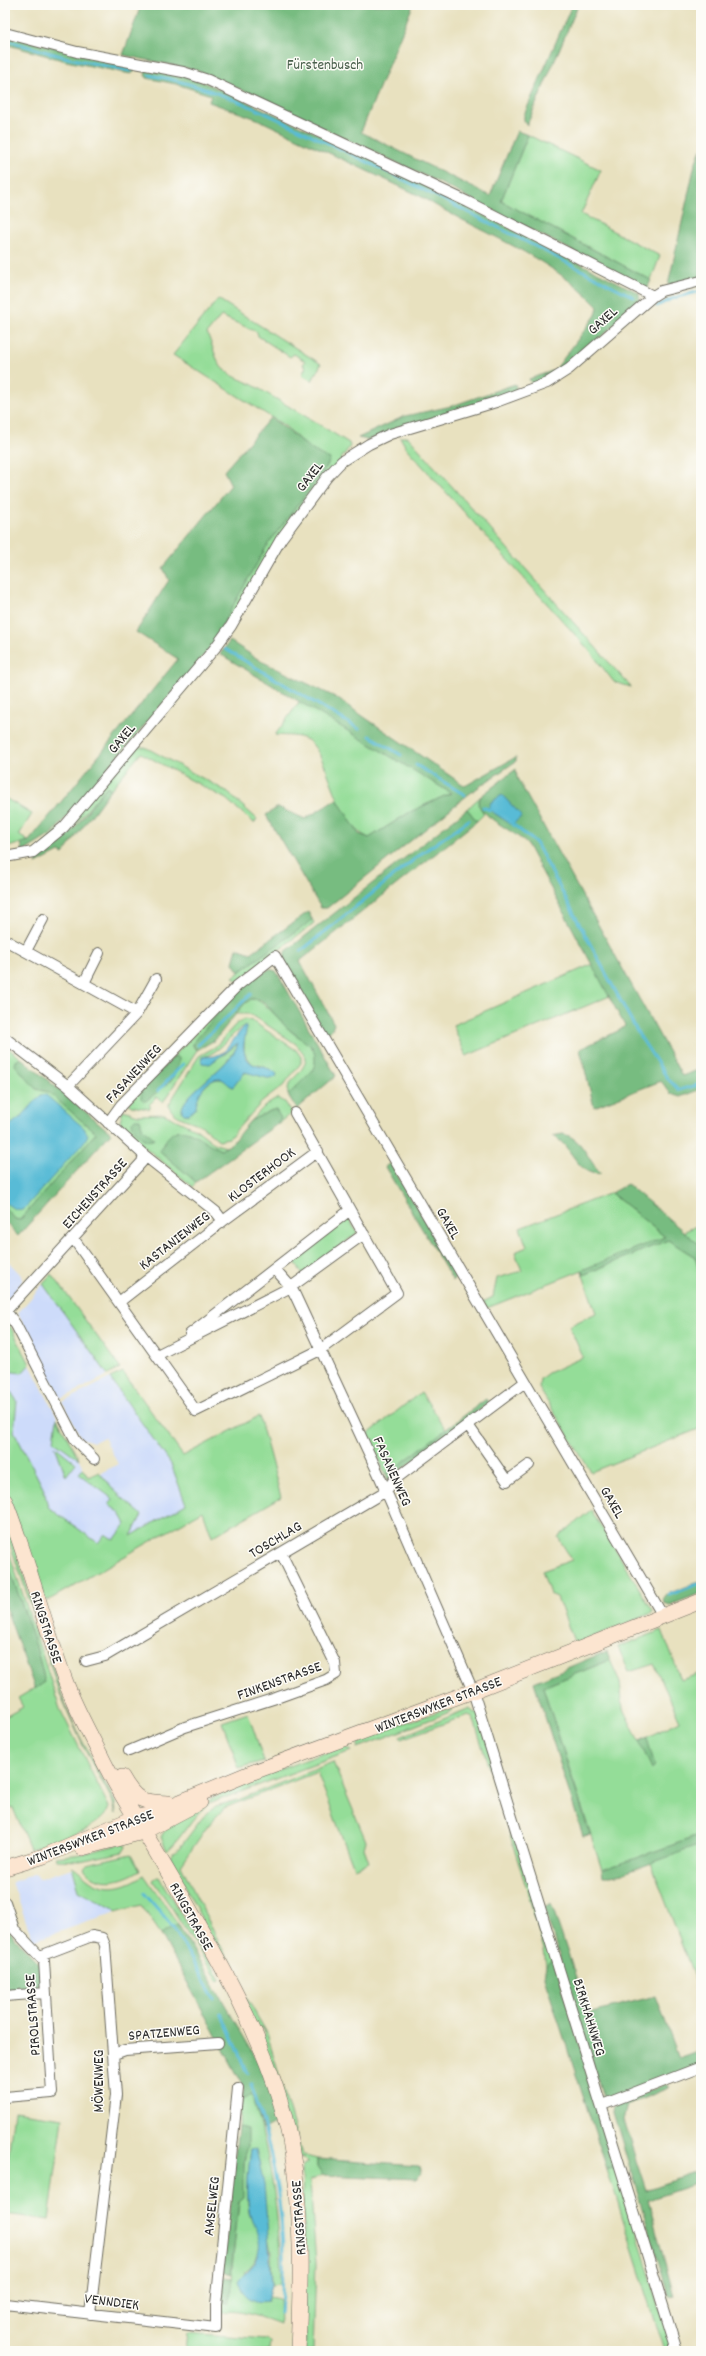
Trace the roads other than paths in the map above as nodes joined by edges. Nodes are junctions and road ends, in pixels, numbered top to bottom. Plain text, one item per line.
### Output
1 (5, 33) edge
2 (701, 281) edge
3 (653, 296) junction
4 (5, 857) edge
5 (43, 919) dead end
6 (5, 940) edge
7 (26, 951) junction
8 (99, 953) dead end
9 (156, 979) dead end
10 (84, 983) junction
11 (137, 1013) junction
12 (5, 1038) edge
13 (181, 1044) joint
14 (68, 1086) junction
15 (296, 1113) dead end
16 (108, 1123) junction
17 (318, 1151) junction
18 (144, 1155) junction
19 (350, 1210) junction
20 (223, 1221) junction
21 (364, 1234) junction
22 (74, 1238) junction
23 (275, 1269) junction
24 (291, 1288) junction
25 (119, 1302) junction
26 (6, 1312) edge
27 (176, 1346) junction
28 (320, 1350) junction
29 (157, 1355) junction
30 (525, 1382) junction
31 (468, 1425) junction
32 (94, 1459) dead end
33 (529, 1466) dead end
34 (386, 1491) junction
35 (5, 1501) edge
36 (281, 1553) junction
37 (701, 1601) edge
38 (663, 1616) junction
39 (86, 1661) dead end
40 (473, 1691) junction
41 (129, 1751) dead end
42 (100, 1755) junction
43 (264, 1770) junction
44 (174, 1803) junction
45 (134, 1818) junction
46 (143, 1832) junction
47 (44, 1856) junction
48 (5, 1868) edge
49 (5, 1902) edge
50 (40, 1956) junction
51 (45, 1993) junction
52 (5, 1996) edge
53 (218, 2043) dead end
54 (114, 2054) junction
55 (701, 2067) edge
56 (238, 2088) dead end
57 (5, 2097) edge
58 (602, 2105) junction
59 (5, 2304) edge
60 (90, 2314) junction
61 (216, 2328) joint
62 (298, 2351) edge
63 (677, 2351) edge

1 - 3 street
2 - 3 street, GAXEL
3 - 4 street, GAXEL
5 - 7 street
6 - 7 street
7 - 10 street
8 - 10 street
9 - 11 street
10 - 11 street
11 - 14 street
12 - 14 street, EICHENSTRASSE
13 - 16 street, FASANENWEG
13 - 30 street, GAXEL
14 - 16 street, EICHENSTRASSE
15 - 17 street, KLOSTERHOOK
16 - 18 street, EICHENSTRASSE
17 - 19 street, KLOSTERHOOK
17 - 20 street, KLOSTERHOOK
18 - 20 street, KASTANIENWEG
18 - 22 street, EICHENSTRASSE
19 - 21 street, KLOSTERHOOK
19 - 23 street
20 - 25 street, KASTANIENWEG
21 - 24 street
21 - 28 street, KLOSTERHOOK
22 - 25 street
22 - 26 street, EICHENSTRASSE
23 - 24 street, FASANENWEG
23 - 27 street
24 - 27 street
24 - 28 street, FASANENWEG
25 - 29 street
26 - 32 street
27 - 29 street
28 - 29 street
28 - 34 street, FASANENWEG
30 - 31 street, TOSCHLAG
30 - 38 street, GAXEL
31 - 33 street
31 - 34 street, TOSCHLAG
34 - 36 street, TOSCHLAG
34 - 40 street, FASANENWEG
35 - 42 street, RINGSTRASSE
36 - 39 street, TOSCHLAG
36 - 41 street, FINKENSTRASSE
37 - 38 street, WINTERSWYKER STRASSE
38 - 40 street, WINTERSWYKER STRASSE
40 - 43 street, WINTERSWYKER STRASSE
40 - 58 street, BIRKHAHNWEG
42 - 44 street, WINTERSWYKER STRASSE
42 - 45 street, RINGSTRASSE
43 - 44 street, WINTERSWYKER STRASSE
43 - 46 street
44 - 45 street, WINTERSWYKER STRASSE
45 - 46 street, RINGSTRASSE
45 - 47 street, WINTERSWYKER STRASSE
46 - 47 street
46 - 62 street, RINGSTRASSE
47 - 48 street, WINTERSWYKER STRASSE
49 - 50 street, PIROLSTRASSE
50 - 51 street, PIROLSTRASSE
50 - 54 street, MÖWENWEG
51 - 52 street
51 - 57 street, PIROLSTRASSE
53 - 54 street, SPATZENWEG
54 - 60 street, MÖWENWEG
55 - 58 street
56 - 61 street, AMSELWEG
58 - 63 street, BIRKHAHNWEG
59 - 60 street, VENNDIEK
60 - 61 street, VENNDIEK

